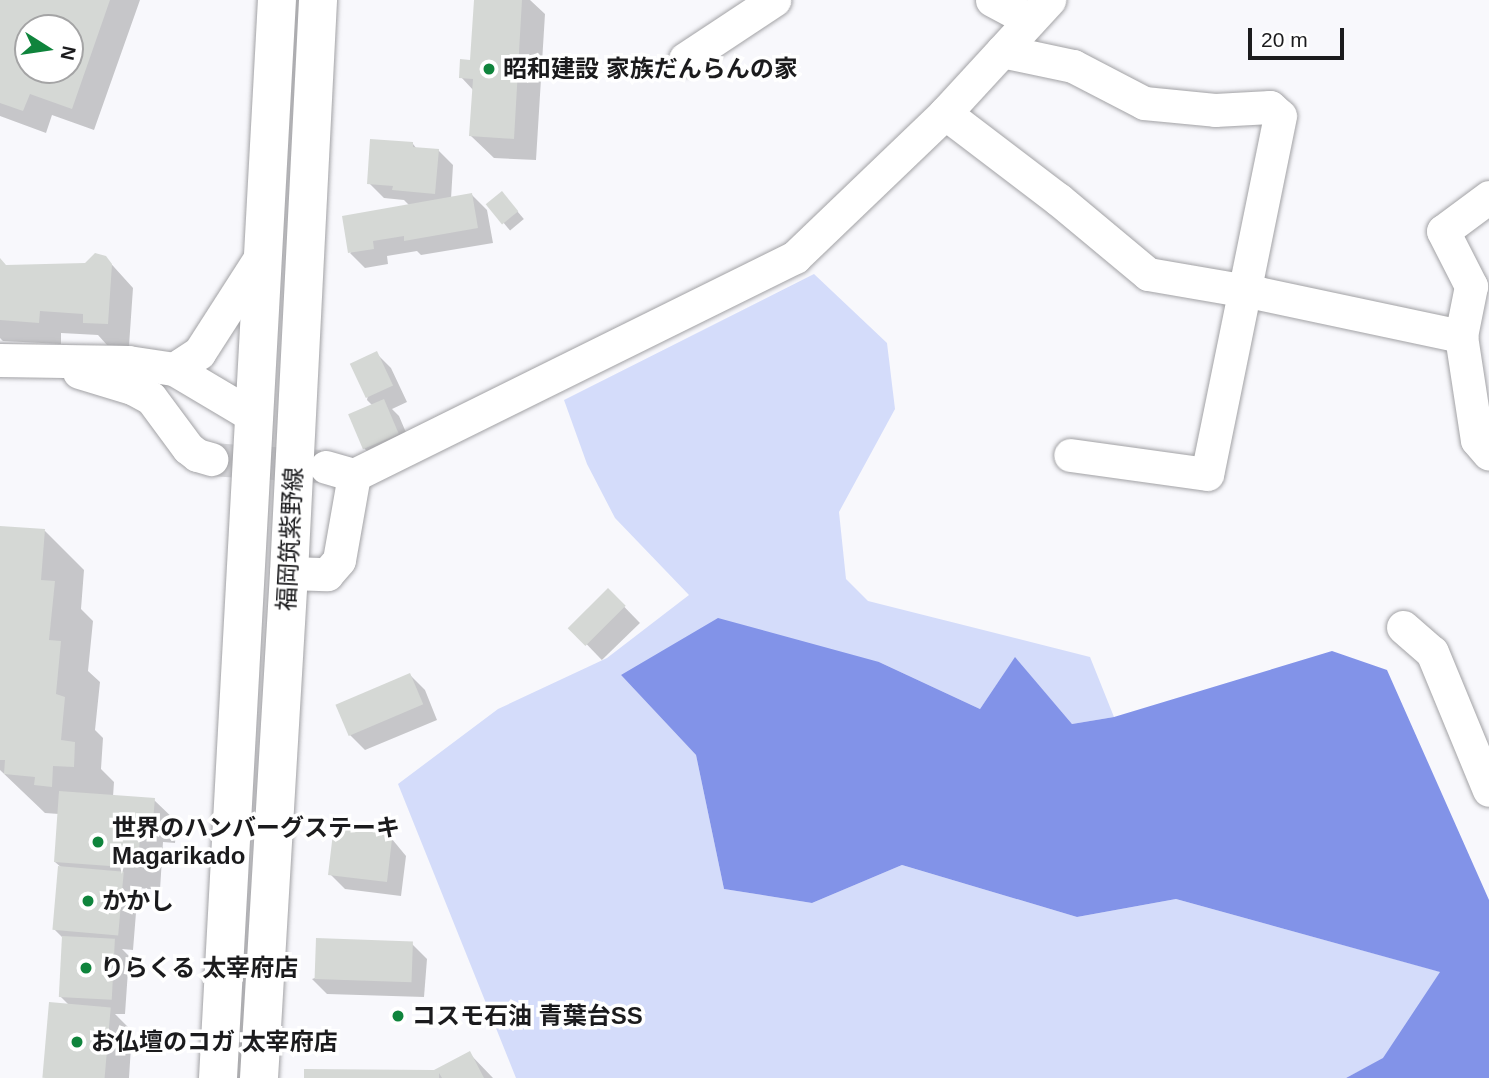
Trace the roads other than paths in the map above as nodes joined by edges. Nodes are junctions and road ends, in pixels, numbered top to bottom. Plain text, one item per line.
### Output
1 (276, 0) edge
2 (318, 0) edge
3 (774, 0) edge
4 (992, 0) edge
5 (1039, 10) edge
6 (1002, 51) junction
7 (685, 58) dead end
8 (945, 113) junction
9 (1489, 197) edge
10 (262, 255) junction
11 (1244, 290) junction
12 (1461, 336) junction
13 (0, 360) edge
14 (36, 360) junction
15 (174, 369) junction
16 (255, 417) junction
17 (1489, 454) edge
18 (1070, 455) dead end
19 (211, 459) tunnel mouth
20 (289, 573) junction
21 (1403, 626) dead end
22 (1489, 790) edge
23 (218, 1078) edge
24 (259, 1078) edge

1 - 10 main road, 福岡筑紫野線
2 - 20 main road, 福岡筑紫野線
3 - 7 street
4 - 5 street
5 - 6 street
6 - 8 street
6 - 11 street
8 - 11 street
8 - 20 street
9 - 12 street
10 - 15 street
10 - 16 main road, 福岡筑紫野線
11 - 12 street
11 - 18 street
12 - 17 street
13 - 14 street
14 - 15 street
14 - 19 street
15 - 16 street
16 - 23 main road, 福岡筑紫野線
20 - 24 main road, 福岡筑紫野線
21 - 22 street

